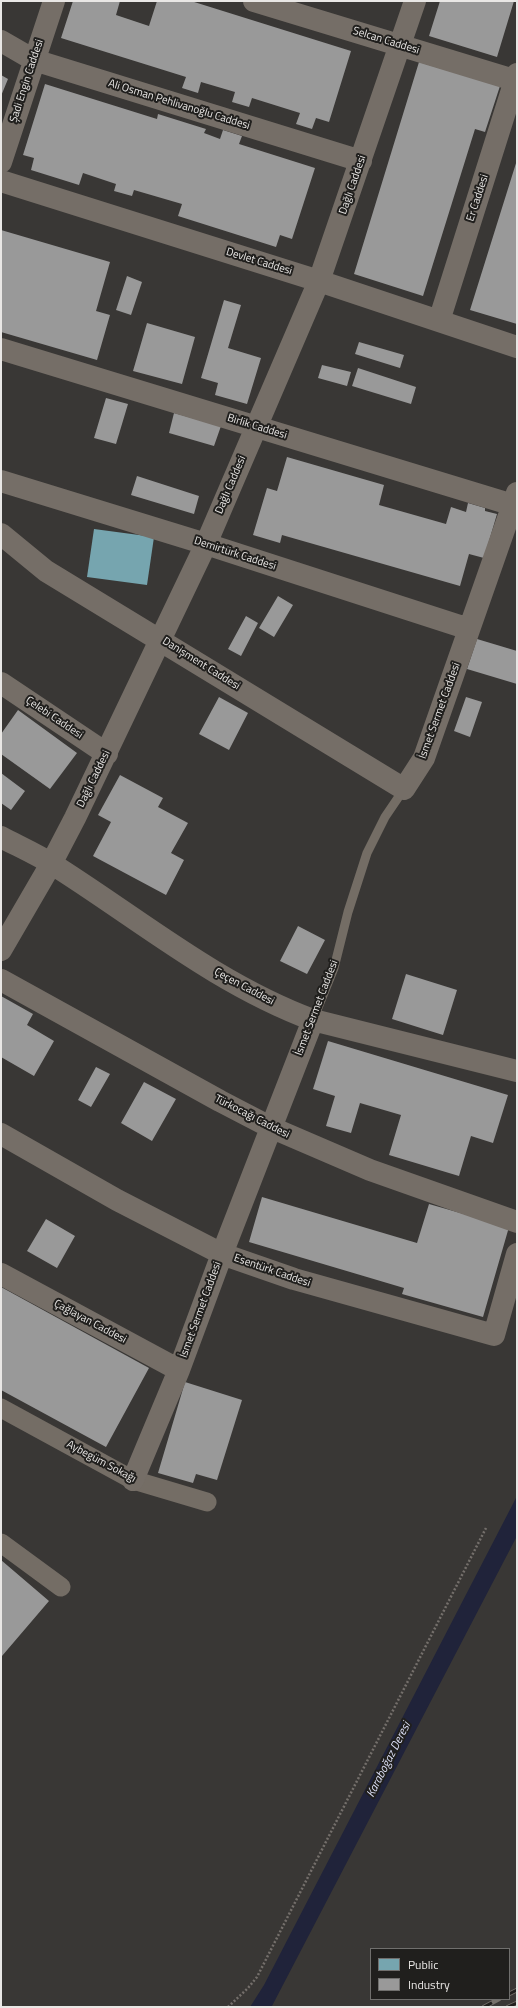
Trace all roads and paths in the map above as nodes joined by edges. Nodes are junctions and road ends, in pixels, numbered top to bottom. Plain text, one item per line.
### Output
1 (54, 1) edge
2 (254, 1) edge
3 (415, 1) edge
4 (1, 41) edge
5 (401, 45) junction
6 (34, 60) junction
7 (516, 79) edge
8 (361, 161) junction
9 (1, 162) edge
10 (1, 181) edge
11 (319, 281) junction
12 (439, 321) junction
13 (517, 347) edge
14 (1, 349) edge
15 (255, 426) junction
16 (1, 481) edge
17 (515, 499) edge
18 (1, 534) edge
19 (206, 544) junction
20 (469, 629) junction
21 (161, 640) junction
22 (1, 683) edge
23 (107, 754) junction
24 (404, 789) junction
25 (1, 837) edge
26 (51, 864) junction
27 (1, 950) edge
28 (1, 980) edge
29 (313, 1020) junction
30 (517, 1071) edge
31 (270, 1127) junction
32 (1, 1134) edge
33 (517, 1222) edge
34 (222, 1254) junction
35 (517, 1254) edge
36 (1, 1274) edge
37 (179, 1370) junction
38 (1, 1408) edge
39 (133, 1480) junction
40 (207, 1502) dead end
41 (486, 1528) dead end
42 (1, 1543) edge
43 (61, 1587) dead end
44 (228, 2007) edge

1 - 6 street, Şadi Engin Caddesi
2 - 5 street, Selcan Caddesi
3 - 5 street, Dağlı Caddesi
4 - 6 street, Ali Osman Pehlivanoğlu Caddesi
5 - 7 street, Selcan Caddesi
5 - 8 street, Dağlı Caddesi
6 - 8 street, Ali Osman Pehlivanoğlu Caddesi
6 - 9 street, Şadi Engin Caddesi
7 - 12 street, Er Caddesi
8 - 11 street, Dağlı Caddesi
10 - 11 street, Devlet Caddesi
11 - 12 street, Devlet Caddesi
11 - 15 street, Dağlı Caddesi
12 - 13 street, Devlet Caddesi
14 - 15 street, Birlik Caddesi
15 - 17 street, Birlik Caddesi
15 - 19 street, Dağlı Caddesi
16 - 19 street, Demirtürk Caddesi
17 - 20 street, İsmet Sermet Caddesi
18 - 21 street, Danişment Caddesi
19 - 20 street, Demirtürk Caddesi
19 - 21 street, Dağlı Caddesi
20 - 24 street, İsmet Sermet Caddesi
21 - 23 street, Dağlı Caddesi
21 - 24 street, Danişment Caddesi
22 - 23 street, Çelebi Caddesi
23 - 26 street, Dağlı Caddesi
24 - 29 lane, İsmet Sermet Caddesi
25 - 26 street, Çeçen Caddesi
26 - 27 street, Dağlı Caddesi
26 - 29 street, Çeçen Caddesi
28 - 31 street, Türkocağı Caddesi
29 - 30 street, Çeçen Caddesi
29 - 31 street, İsmet Sermet Caddesi
31 - 33 street, Türkocağı Caddesi
31 - 34 street, İsmet Sermet Caddesi
32 - 34 street, Esentürk Caddesi
34 - 35 street, Esentürk Caddesi
34 - 37 street, İsmet Sermet Caddesi
36 - 37 street, Çağlayan Caddesi
37 - 39 street, İsmet Sermet Caddesi
38 - 39 street, Aybegüm Sokağı
39 - 40 street, Aybegüm Sokağı
41 - 44 path
42 - 43 street

